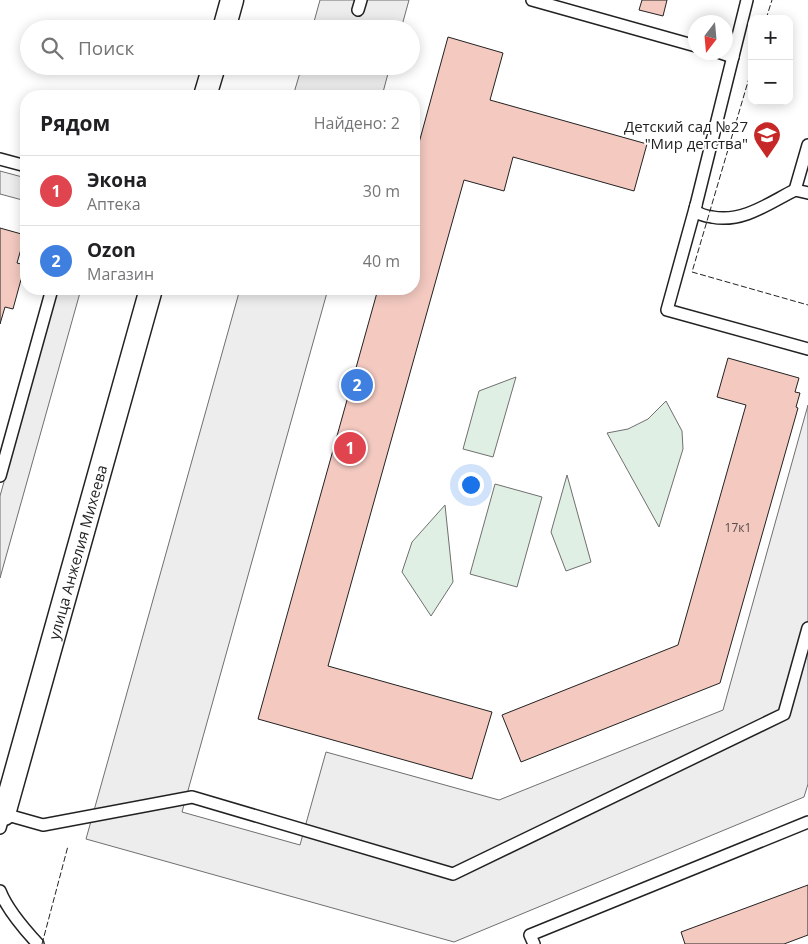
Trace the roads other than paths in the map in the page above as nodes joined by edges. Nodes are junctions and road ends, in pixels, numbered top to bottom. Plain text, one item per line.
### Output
1 (232, 0) edge
2 (532, 0) edge
3 (747, 0) edge
4 (226, 20) edge
5 (688, 44) edge
6 (733, 57) edge
7 (732, 60) edge
8 (211, 75) edge
9 (207, 90) edge
10 (808, 145) edge
11 (0, 159) edge
12 (20, 164) edge
13 (795, 190) junction
14 (808, 193) edge
15 (696, 206) junction
16 (50, 295) edge
17 (149, 295) edge
18 (808, 349) edge
19 (0, 476) edge
20 (808, 628) edge
21 (2, 821) edge
22 (808, 822) edge
23 (0, 891) edge
24 (38, 944) edge
25 (534, 944) edge

1 - 4 street
2 - 5 lane
3 - 6 lane
7 - 15 lane
8 - 9 street
10 - 13 lane
11 - 12 lane
13 - 14 lane
13 - 15 lane
15 - 18 lane
16 - 19 lane
17 - 21 street, улица Анжелия Михеева
20 - 21 lane
22 - 25 lane
23 - 24 lane

